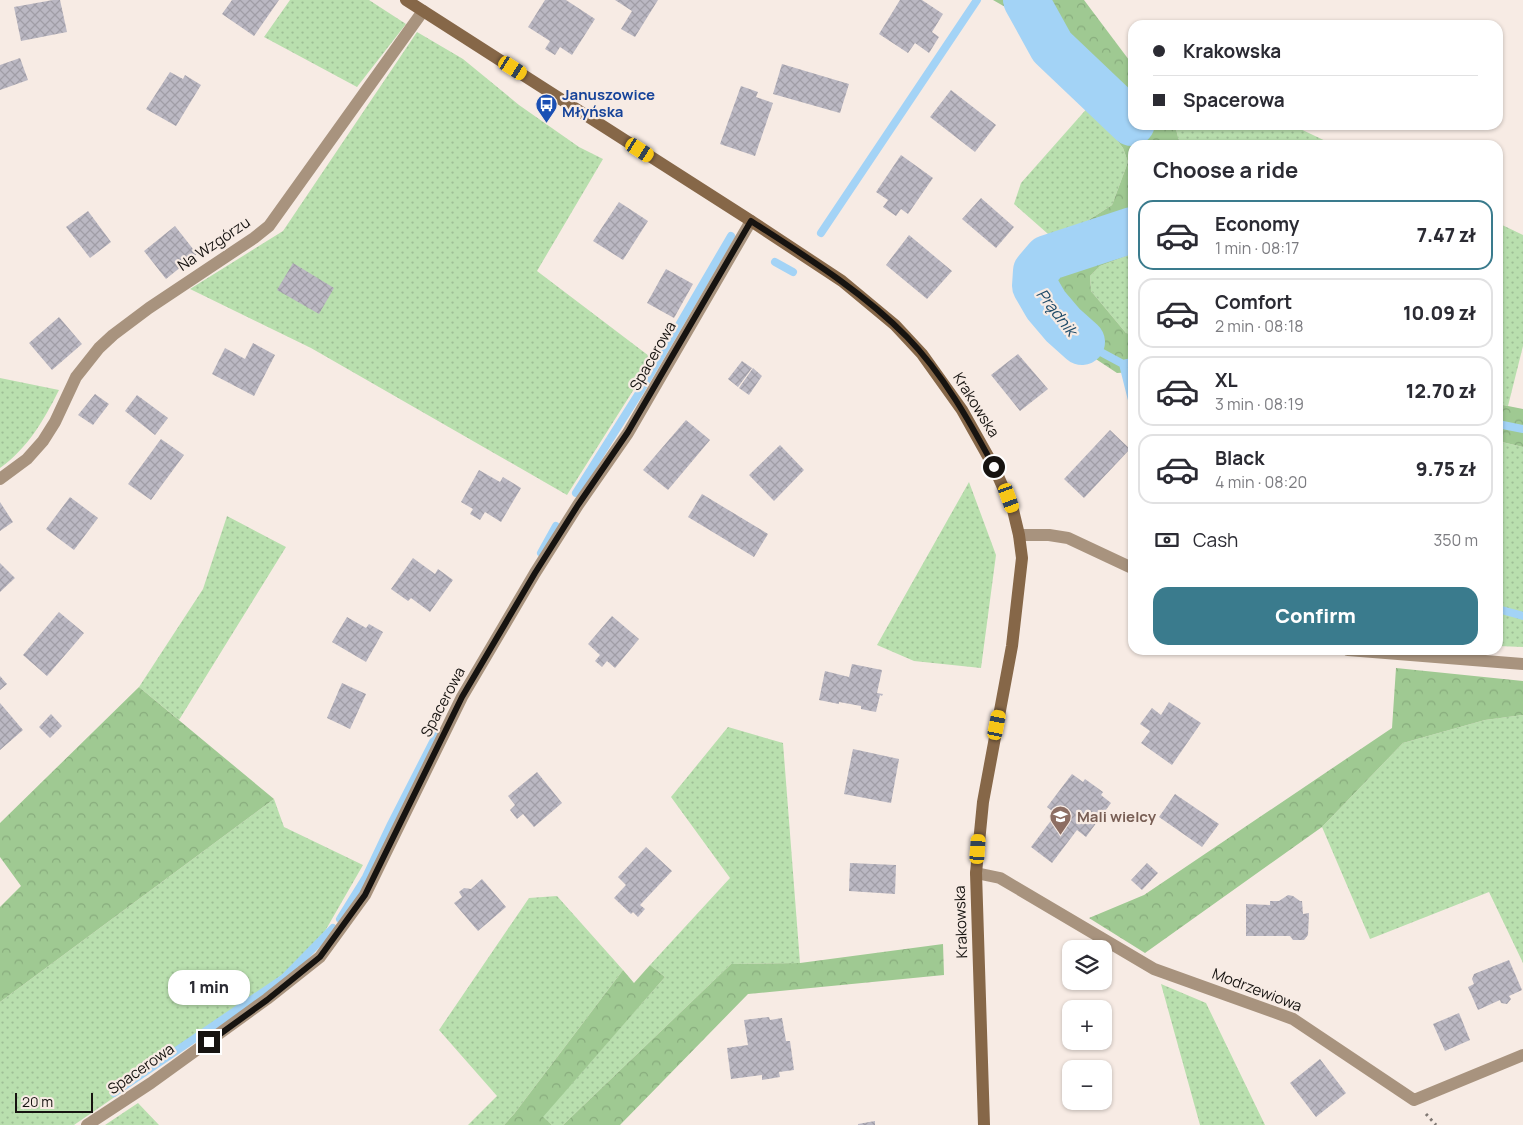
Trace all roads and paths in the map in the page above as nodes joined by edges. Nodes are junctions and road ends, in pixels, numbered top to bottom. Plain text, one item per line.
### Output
1 (406, 0) edge
2 (423, 11) junction
3 (751, 221) junction
4 (0, 479) edge
5 (1019, 535) junction
6 (1128, 566) edge
7 (1410, 655) edge
8 (1523, 664) edge
9 (976, 873) junction
10 (1523, 1055) edge
11 (88, 1125) edge
12 (984, 1125) edge

1 - 2 main road, Krakowska
2 - 3 main road, Krakowska
2 - 4 street, Na Wzgórzu
3 - 5 main road, Krakowska
3 - 11 street, Spacerowa
5 - 6 street
5 - 9 main road, Krakowska
7 - 8 street
9 - 10 street, Modrzewiowa
9 - 12 main road, Krakowska

